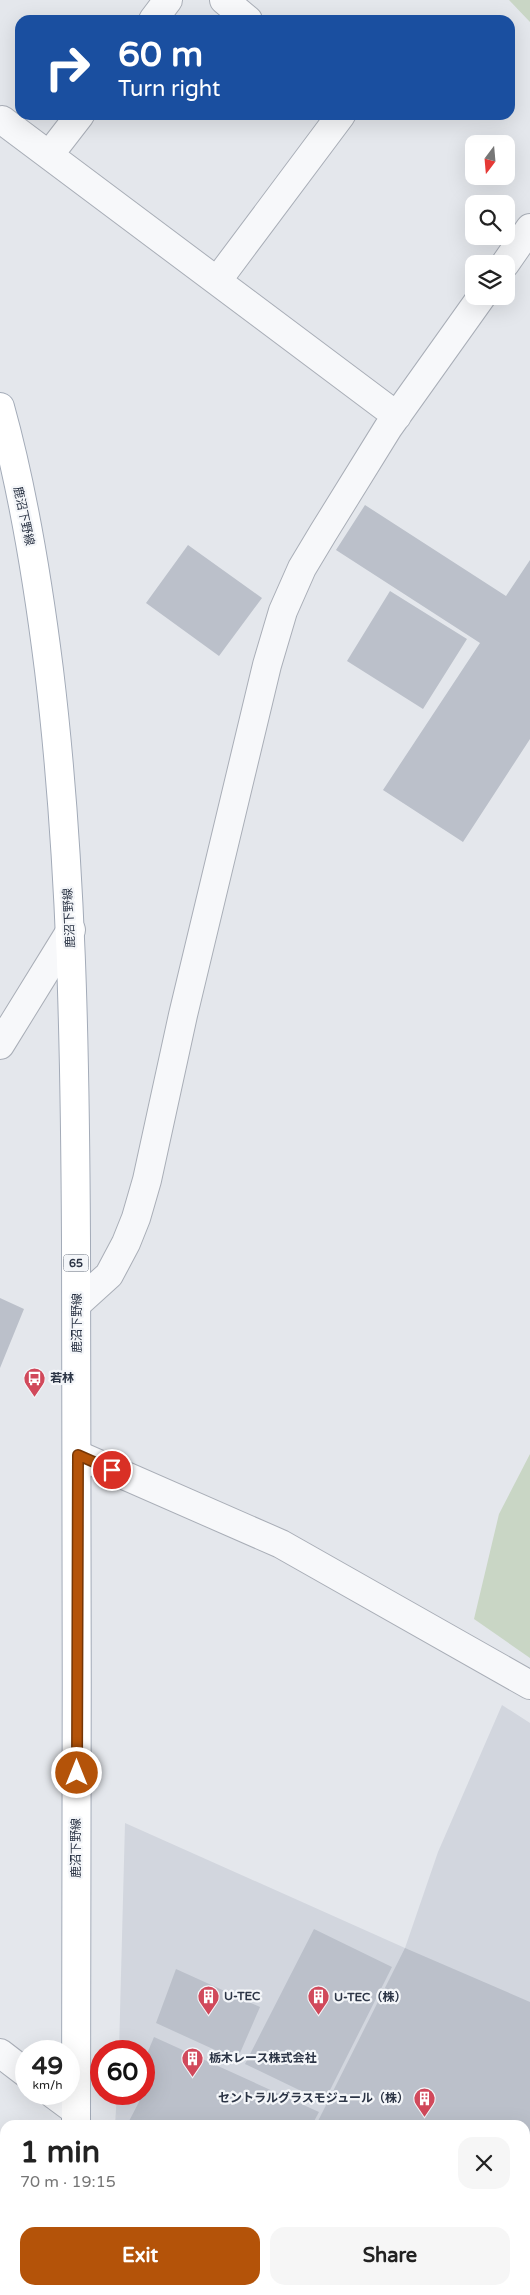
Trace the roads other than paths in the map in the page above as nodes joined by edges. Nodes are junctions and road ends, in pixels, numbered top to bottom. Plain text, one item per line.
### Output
1 (168, 0) edge
2 (224, 0) edge
3 (157, 15) edge
4 (242, 15) edge
5 (2, 120) dead end
6 (76, 120) edge
7 (337, 120) edge
8 (49, 156) junction
9 (530, 228) edge
10 (511, 255) edge
11 (217, 281) junction
12 (476, 305) edge
13 (0, 407) edge
14 (397, 416) junction
15 (70, 930) junction
16 (0, 1044) edge
17 (77, 1304) junction
18 (78, 1455) junction
19 (530, 1685) edge
20 (0, 2053) edge
21 (15, 2065) edge
22 (64, 2105) edge
23 (76, 2118) edge

1 - 3 street
2 - 4 street
5 - 8 street
6 - 8 street
7 - 11 street
8 - 11 street
9 - 10 street
11 - 14 street
12 - 14 street
13 - 15 main road, 鹿沼下野線 / 65
14 - 17 street
15 - 16 street
15 - 17 main road, 鹿沼下野線 / 65
17 - 18 main road, 鹿沼下野線 / 65
18 - 19 street
18 - 23 main road, 鹿沼下野線 / 65
20 - 21 street
22 - 23 street

